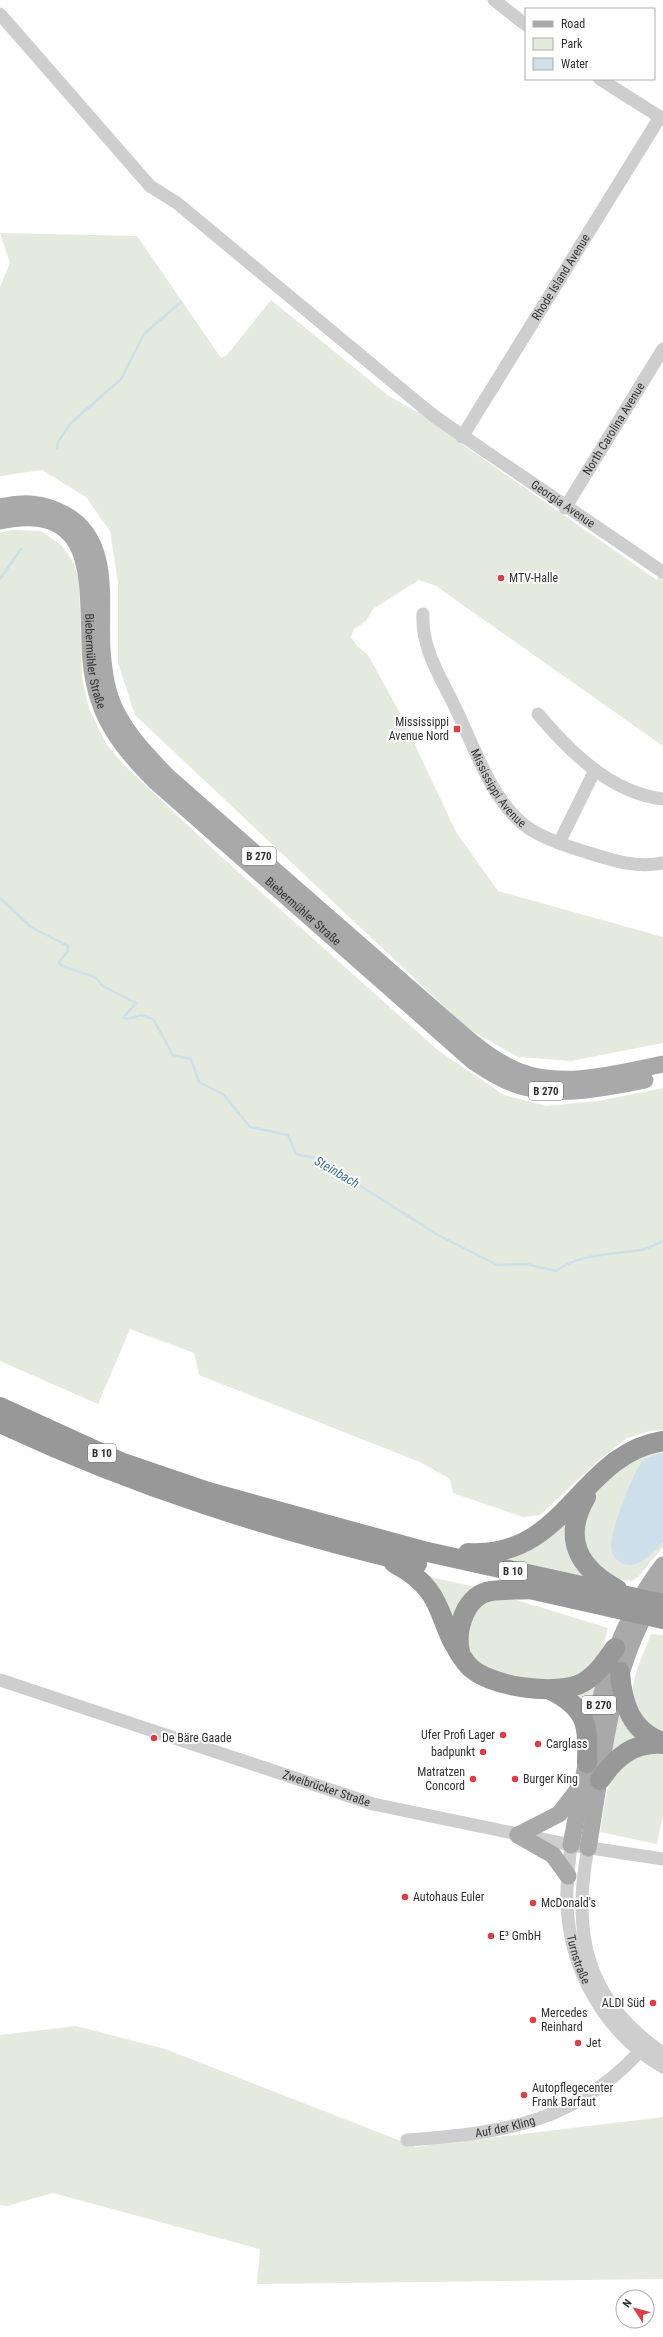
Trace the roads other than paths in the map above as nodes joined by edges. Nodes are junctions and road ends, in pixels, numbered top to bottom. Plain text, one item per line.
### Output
1 (494, 0) edge
2 (0, 14) edge
3 (525, 24) edge
4 (602, 80) edge
5 (662, 118) edge
6 (663, 350) edge
7 (462, 437) junction
8 (0, 507) edge
9 (565, 508) junction
10 (0, 521) edge
11 (663, 572) edge
12 (423, 614) dead end
13 (538, 714) dead end
14 (595, 770) junction
15 (663, 799) edge
16 (559, 843) junction
17 (663, 863) edge
18 (663, 1064) edge
19 (663, 1076) edge
20 (0, 1407) edge
21 (0, 1423) edge
22 (663, 1441) edge
23 (596, 1480) junction
24 (423, 1551) junction
25 (376, 1554) junction
26 (663, 1565) edge
27 (663, 1585) edge
28 (532, 1589) junction
29 (601, 1593) junction
30 (663, 1604) edge
31 (663, 1619) edge
32 (615, 1648) junction
33 (460, 1654) junction
34 (620, 1672) junction
35 (0, 1680) edge
36 (551, 1690) junction
37 (663, 1743) edge
38 (590, 1775) junction
39 (518, 1834) junction
40 (580, 1847) junction
41 (663, 1858) edge
42 (568, 1876) junction
43 (644, 2047) junction
44 (663, 2053) edge
45 (663, 2067) edge
46 (407, 2140) dead end

1 - 3 street
2 - 7 street, Georgia Avenue
4 - 5 street
5 - 7 street, Rhode Island Avenue
6 - 9 street, North Carolina Avenue
7 - 9 street, Georgia Avenue
8 - 18 main road, B 270
9 - 11 street, Georgia Avenue
10 - 19 main road, Biebermühler Straße / B 270
12 - 16 street, Mississippi Avenue
13 - 14 street
14 - 15 street
14 - 16 street
16 - 17 street, Mississippi Avenue
20 - 24 highway, B 10
21 - 25 highway, B 10
22 - 23 highway
23 - 24 highway
23 - 29 highway
24 - 29 highway, B 10
25 - 28 highway, B 10
25 - 33 highway
26 - 32 main road, B 270
27 - 34 main road, B 270
28 - 29 highway, B 10
28 - 33 highway
29 - 30 highway
29 - 31 highway, B 10
32 - 36 highway
32 - 38 main road, B 270
33 - 36 highway
34 - 37 highway
34 - 38 main road, B 270
35 - 39 street, Zweibrücker Straße
36 - 38 highway
37 - 38 highway
38 - 39 main road
38 - 40 main road, B 270
39 - 40 street, Zweibrücker Straße
39 - 42 main road
40 - 41 street, Zweibrücker Straße
40 - 42 street, Turnstraße
40 - 43 street, Turnstraße
42 - 43 street, Turnstraße
43 - 44 street, Turnstraße
43 - 45 street, Turnstraße
43 - 46 street, Auf der Kling

